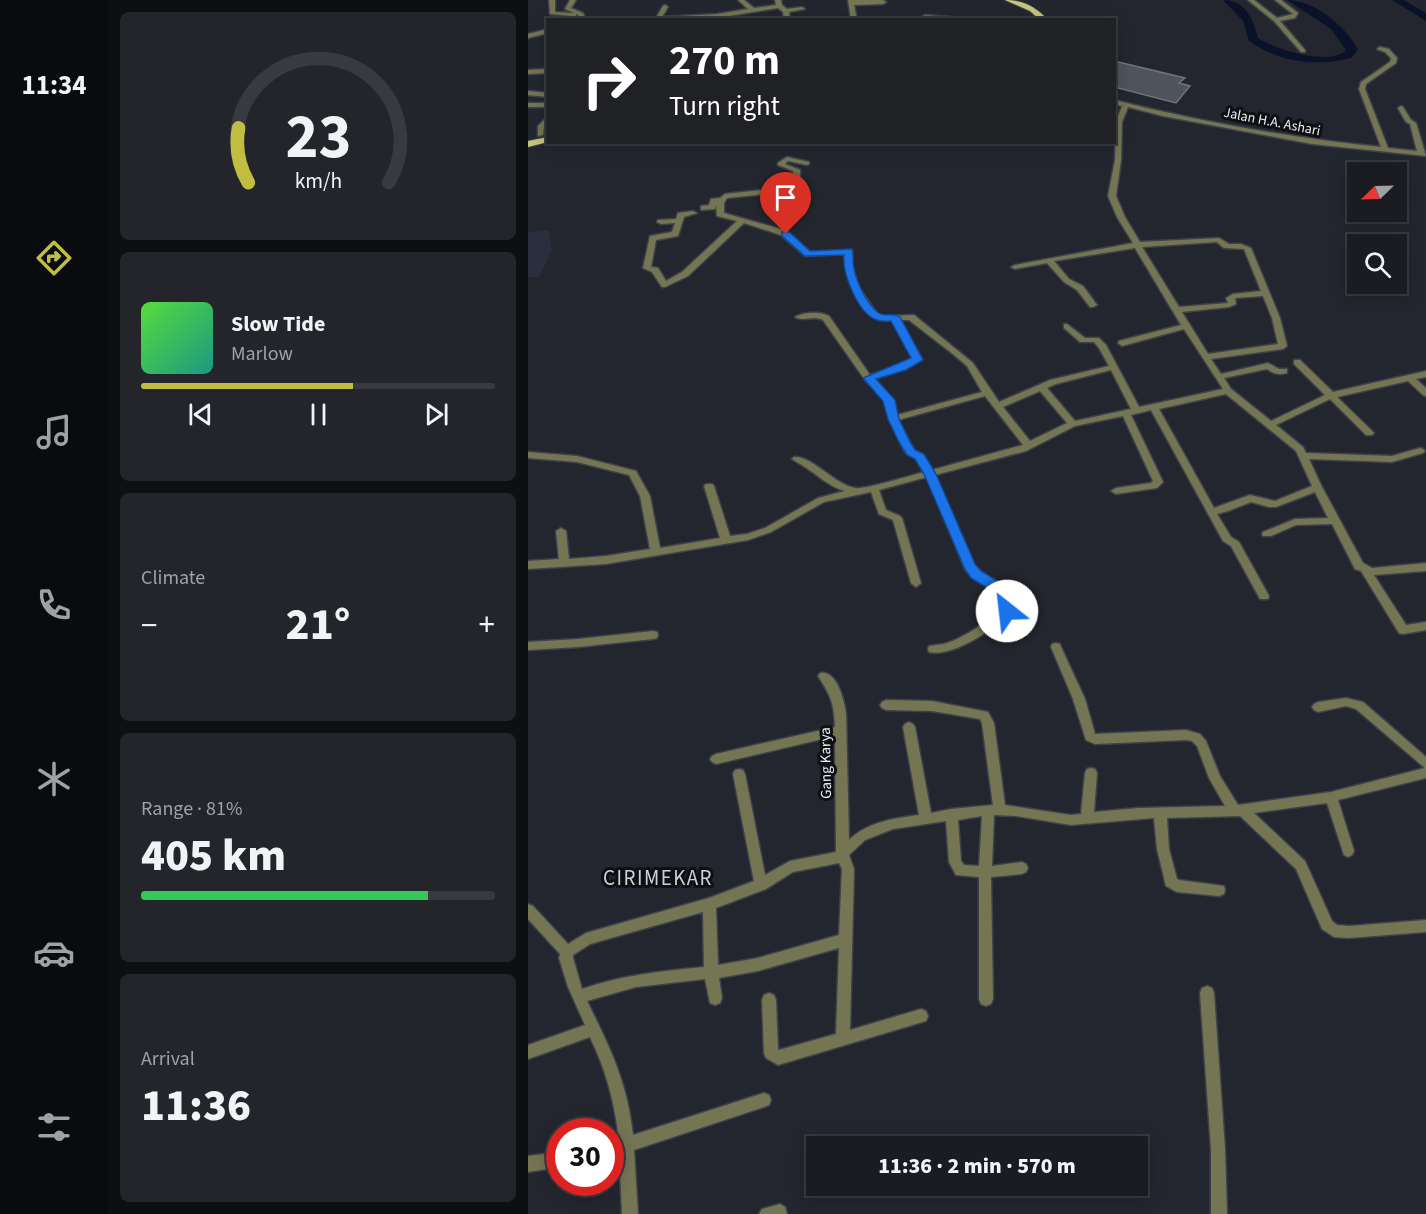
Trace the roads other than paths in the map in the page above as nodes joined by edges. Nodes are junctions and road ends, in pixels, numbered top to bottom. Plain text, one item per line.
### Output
1 (552, 0) edge
2 (573, 0) edge
3 (741, 0) edge
4 (1009, 0) edge
5 (1022, 0) edge
6 (1251, 0) edge
7 (1278, 0) edge
8 (851, 1) edge
9 (883, 2) dead end
10 (778, 3) edge
11 (665, 7) dead end
12 (802, 9) dead end
13 (642, 10) dead end
14 (754, 10) junction
15 (786, 11) junction
16 (1054, 17) dead end
17 (573, 18) edge
18 (582, 18) edge
19 (642, 18) edge
20 (658, 18) joint
21 (787, 18) edge
22 (854, 18) edge
23 (1043, 18) edge
24 (1275, 20) junction
25 (546, 32) edge
26 (528, 36) edge
27 (1380, 49) dead end
28 (1304, 51) dead end
29 (546, 71) edge
30 (528, 72) edge
31 (528, 93) edge
32 (546, 95) edge
33 (1116, 102) edge
34 (528, 105) edge
35 (546, 105) edge
36 (1126, 105) junction
37 (1401, 108) dead end
38 (546, 120) edge
39 (545, 136) edge
40 (528, 139) edge
41 (528, 144) edge
42 (1385, 150) junction
43 (1423, 154) edge
44 (807, 163) dead end
45 (722, 200) junction
46 (704, 208) dead end
47 (693, 213) dead end
48 (743, 221) junction
49 (661, 222) dead end
50 (678, 222) junction
51 (1136, 245) junction
52 (1049, 260) junction
53 (1015, 267) dead end
54 (1265, 293) junction
55 (1093, 305) dead end
56 (1178, 310) junction
57 (799, 317) dead end
58 (894, 317) junction
59 (1067, 326) dead end
60 (1186, 326) junction
61 (1122, 343) dead end
62 (1205, 357) junction
63 (1297, 362) dead end
64 (1114, 367) junction
65 (1284, 371) dead end
66 (1426, 374) edge
67 (1219, 377) junction
68 (1409, 377) junction
69 (868, 378) junction
70 (1041, 387) junction
71 (1228, 391) junction
72 (987, 393) junction
73 (1426, 393) edge
74 (1329, 396) junction
75 (998, 406) junction
76 (1153, 406) junction
77 (1136, 409) junction
78 (1125, 412) junction
79 (893, 419) junction
80 (1073, 424) junction
81 (1271, 424) junction
82 (1369, 433) dead end
83 (1029, 447) junction
84 (1420, 451) dead end
85 (528, 455) edge
86 (1304, 456) junction
87 (797, 459) dead end
88 (930, 474) junction
89 (709, 486) dead end
90 (1317, 487) junction
91 (874, 488) junction
92 (1116, 491) dead end
93 (854, 492) junction
94 (1211, 512) junction
95 (1335, 520) junction
96 (561, 531) dead end
97 (1267, 534) dead end
98 (726, 541) junction
99 (656, 553) junction
100 (564, 563) junction
101 (528, 565) edge
102 (1426, 567) edge
103 (1366, 571) junction
104 (916, 583) dead end
105 (1264, 596) dead end
106 (1426, 626) edge
107 (653, 635) dead end
108 (528, 646) edge
109 (1056, 647) dead end
110 (933, 649) dead end
111 (824, 676) dead end
112 (886, 705) dead end
113 (1318, 707) dead end
114 (909, 727) dead end
115 (840, 730) junction
116 (716, 759) dead end
117 (1426, 764) edge
118 (1091, 772) dead end
119 (1426, 772) edge
120 (739, 774) dead end
121 (1331, 797) junction
122 (994, 810) junction
123 (1238, 810) junction
124 (1160, 812) junction
125 (951, 814) junction
126 (1087, 818) junction
127 (926, 819) junction
128 (1348, 851) dead end
129 (843, 855) junction
130 (1022, 868) dead end
131 (985, 872) junction
132 (761, 885) junction
133 (1219, 890) dead end
134 (709, 904) junction
135 (528, 910) edge
136 (1426, 926) edge
137 (844, 940) junction
138 (567, 952) junction
139 (711, 971) junction
140 (1207, 993) dead end
141 (580, 997) junction
142 (715, 998) dead end
143 (986, 999) dead end
144 (769, 1000) dead end
145 (921, 1016) dead end
146 (594, 1029) junction
147 (843, 1038) junction
148 (528, 1052) edge
149 (764, 1100) dead end
150 (621, 1118) edge
151 (624, 1141) edge
152 (546, 1162) edge
153 (528, 1164) edge
154 (624, 1171) edge
155 (630, 1214) edge
156 (1219, 1214) edge

1 - 17 street
2 - 18 street
3 - 14 street
4 - 23 main road
5 - 16 main road
6 - 24 street
7 - 24 street
8 - 9 street
8 - 22 street
10 - 14 street
10 - 15 street
11 - 20 street
12 - 15 street
13 - 19 street
14 - 20 street
15 - 21 street
24 - 28 street
25 - 26 street
27 - 42 street
29 - 30 street
31 - 32 street
33 - 36 street, Jalan H.A. Ashari
34 - 35 street
36 - 42 street, Jalan H.A. Ashari
36 - 51 street
37 - 43 street
38 - 39 street
39 - 40 main road
39 - 41 main road
42 - 43 street, Jalan H.A. Ashari
44 - 45 street
45 - 46 street
45 - 48 street
47 - 50 street
48 - 50 street
48 - 58 street
49 - 50 street
51 - 52 street
51 - 54 street
51 - 56 street
52 - 53 street
52 - 55 street
54 - 56 street
54 - 62 street
56 - 60 street
57 - 69 street
58 - 69 street
58 - 72 street
59 - 64 street
60 - 61 street
60 - 62 street
62 - 67 street
63 - 74 street
64 - 70 street
64 - 77 street
65 - 67 street
66 - 68 street
67 - 71 street
68 - 73 street
68 - 74 street
69 - 79 street
70 - 75 street
70 - 80 street
71 - 76 street
71 - 81 street
72 - 75 street
72 - 79 street
74 - 81 street
74 - 82 street
75 - 83 street
76 - 77 street
76 - 94 street
77 - 78 street
78 - 80 street
78 - 92 street
79 - 88 street
80 - 83 street
81 - 86 street
83 - 88 street
84 - 86 street
85 - 99 street
86 - 90 street
87 - 93 street
88 - 91 street
88 - 110 street
89 - 98 street
90 - 94 street
90 - 95 street
91 - 93 street
91 - 104 street
93 - 98 street
94 - 105 street
95 - 97 street
95 - 103 street
96 - 100 street
98 - 99 street
99 - 100 street
100 - 101 street
102 - 103 street
103 - 106 street
107 - 108 street
109 - 123 street
111 - 115 street, Gang Karya
112 - 122 street
113 - 117 street
114 - 127 street
115 - 116 street
115 - 129 street, Gang Karya
118 - 126 street
119 - 121 street
120 - 132 street
121 - 123 street
121 - 128 street
122 - 125 street
122 - 126 street
122 - 131 street
123 - 124 street
123 - 136 street
124 - 126 street
124 - 133 street
125 - 127 street
125 - 131 street
127 - 129 street
129 - 132 street
129 - 137 street, Gang Karya
130 - 131 street
131 - 143 street
132 - 134 street
134 - 138 street
134 - 139 street
135 - 138 street
137 - 139 street
137 - 147 street, Gang Karya
138 - 141 street
139 - 141 street
139 - 142 street
140 - 156 street
141 - 146 street
144 - 147 street
145 - 147 street
146 - 148 street
146 - 150 street
149 - 151 street
152 - 153 street
154 - 155 street

